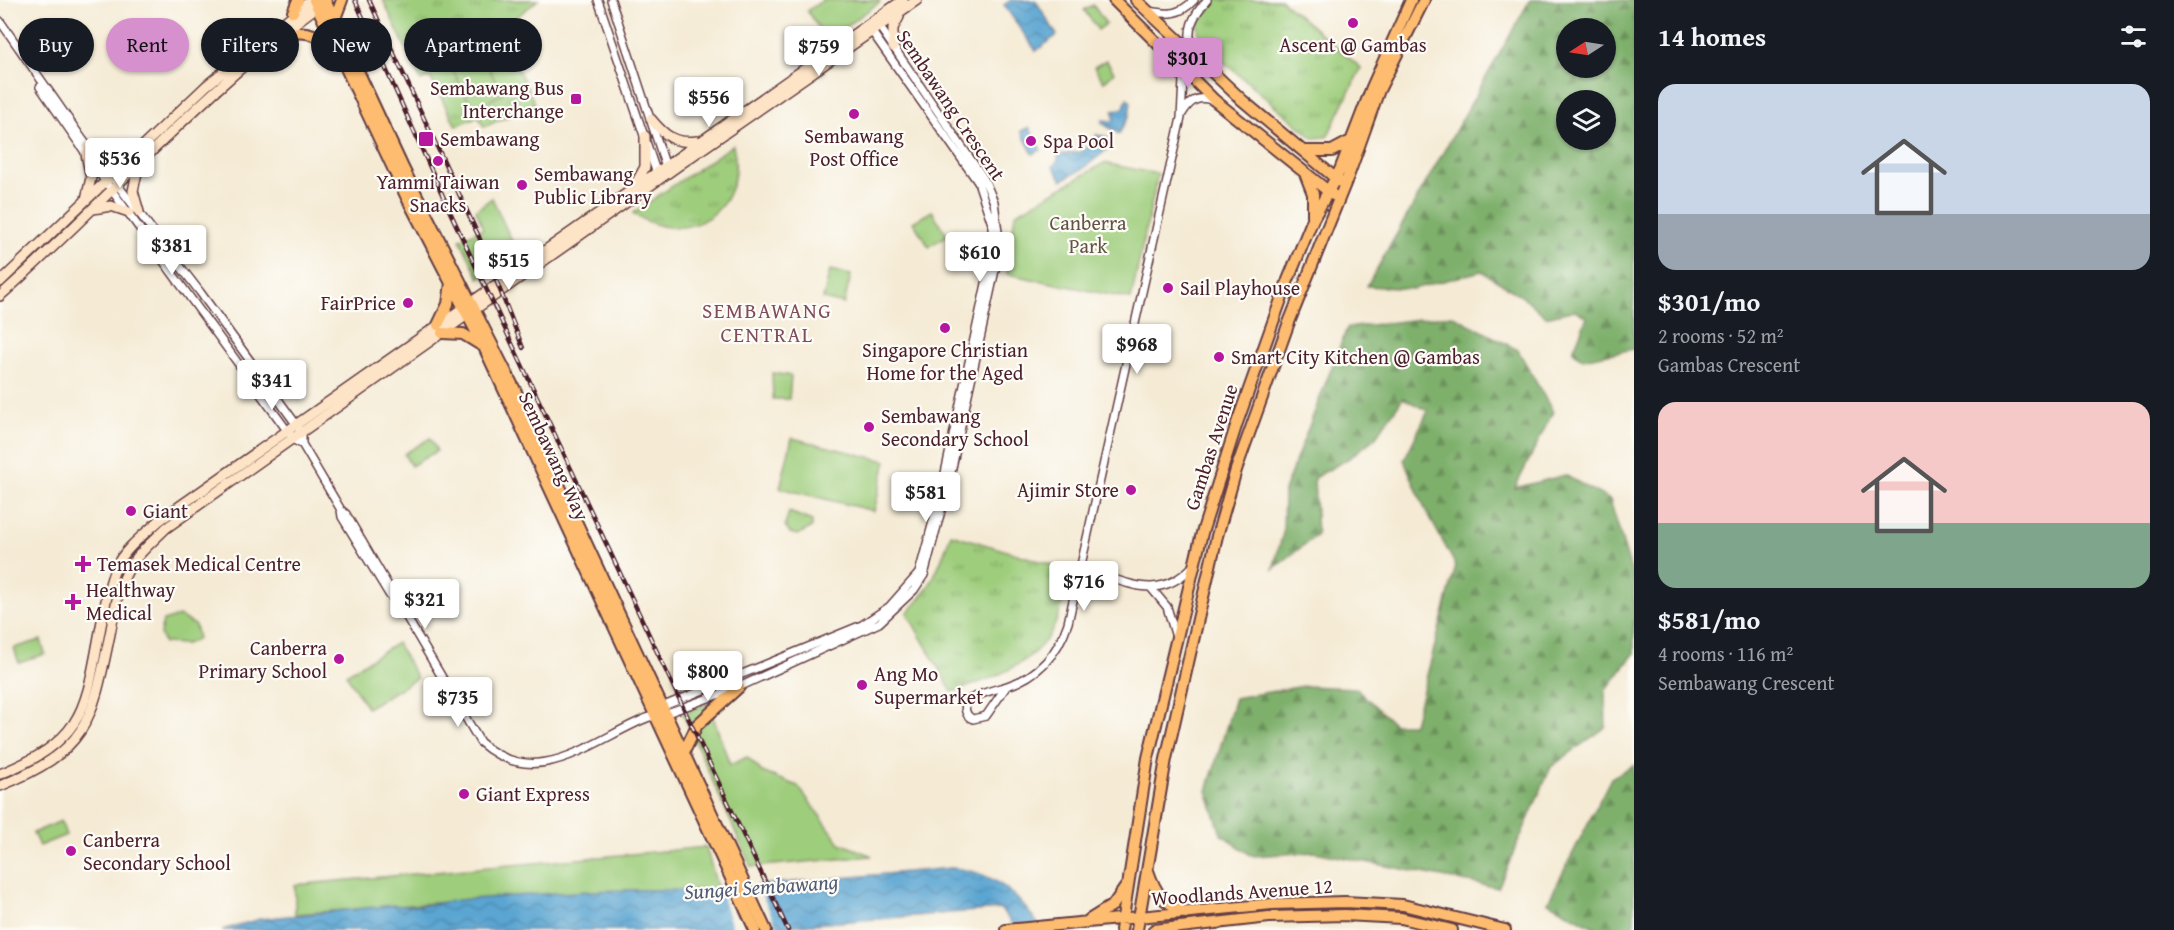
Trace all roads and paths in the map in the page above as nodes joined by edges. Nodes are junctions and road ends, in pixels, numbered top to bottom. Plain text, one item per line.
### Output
1 (298, 0) edge
2 (342, 0) edge
3 (598, 0) edge
4 (611, 0) edge
5 (918, 0) edge
6 (1114, 0) edge
7 (1136, 0) edge
8 (1194, 0) edge
9 (1207, 0) edge
10 (1412, 0) edge
11 (1424, 0) edge
12 (320, 1) edge
13 (904, 5) edge
14 (1147, 10) junction
15 (293, 12) junction
16 (326, 18) edge
17 (332, 18) edge
18 (335, 18) edge
19 (299, 19) edge
20 (0, 21) edge
21 (874, 27) junction
22 (0, 28) edge
23 (893, 47) junction
24 (1195, 56) junction
25 (1176, 64) junction
26 (238, 72) edge
27 (347, 72) edge
28 (358, 72) edge
29 (1214, 100) junction
30 (1181, 118) junction
31 (651, 119) junction
32 (645, 136) junction
33 (700, 141) junction
34 (1349, 142) junction
35 (87, 150) junction
36 (1304, 151) junction
37 (130, 159) junction
38 (138, 165) junction
39 (667, 169) junction
40 (1305, 174) junction
41 (658, 175) junction
42 (108, 178) junction
43 (1340, 182) junction
44 (115, 187) junction
45 (634, 187) junction
46 (1333, 195) junction
47 (88, 206) junction
48 (134, 212) junction
49 (1313, 219) junction
50 (0, 282) edge
51 (451, 282) junction
52 (0, 297) edge
53 (470, 308) junction
54 (440, 329) junction
55 (484, 347) junction
56 (515, 390) junction
57 (511, 408) junction
58 (296, 424) junction
59 (287, 430) junction
60 (300, 439) junction
61 (1223, 466) junction
62 (1236, 470) junction
63 (1209, 511) junction
64 (1223, 516) junction
65 (1193, 566) junction
66 (1081, 568) junction
67 (1152, 589) junction
68 (1176, 637) junction
69 (739, 687) junction
70 (1006, 687) junction
71 (657, 713) junction
72 (684, 752) junction
73 (0, 774) edge
74 (0, 786) edge
75 (1147, 868) junction
76 (733, 870) junction
77 (1129, 882) junction
78 (1186, 913) junction
79 (1139, 917) junction
80 (1123, 918) junction
81 (1086, 922) junction
82 (751, 927) edge
83 (766, 930) edge
84 (1006, 930) edge
85 (1121, 930) edge
86 (1137, 930) edge
87 (1161, 930) edge
88 (1452, 930) edge
89 (1505, 930) edge

1 - 15 main road
2 - 18 main road
3 - 32 street
4 - 31 street
5 - 13 main road
6 - 25 main road
7 - 14 main road
8 - 14 street
9 - 24 street
10 - 34 main road, Gambas Avenue
11 - 43 main road, Gambas Avenue
12 - 15 main road
12 - 16 main road, Sembawang Way
12 - 17 main road, Sembawang Way
12 - 19 main road
13 - 21 main road
13 - 23 main road
14 - 24 main road
15 - 37 main road
20 - 35 street
21 - 23 street, Sembawang Crescent
21 - 33 main road
21 - 39 main road
21 - 71 street, Sembawang Crescent
22 - 35 street
23 - 69 street, Sembawang Crescent
24 - 36 main road
25 - 29 main road
25 - 30 street
26 - 38 main road
27 - 51 main road, Sembawang Way
28 - 53 main road, Sembawang Way
29 - 30 street
29 - 40 main road
30 - 66 street
31 - 33 main road
31 - 39 street
32 - 41 street
32 - 45 main road
33 - 39 main road
34 - 36 main road
34 - 43 main road, Gambas Avenue
35 - 37 main road
35 - 42 street
35 - 47 main road
36 - 43 main road
37 - 42 main road
38 - 44 main road
38 - 48 main road
39 - 41 main road
40 - 46 main road
40 - 49 main road
41 - 45 main road
41 - 53 main road
42 - 44 street
42 - 47 main road
43 - 46 main road, Gambas Avenue
44 - 47 main road
44 - 48 street
45 - 53 main road
46 - 49 main road, Gambas Avenue
46 - 62 main road, Gambas Avenue
47 - 48 main road
47 - 50 main road
47 - 52 main road
48 - 58 street
48 - 59 street
49 - 61 main road, Gambas Avenue
51 - 53 main road, Sembawang Way
51 - 54 main road
53 - 54 main road
53 - 55 main road, Sembawang Way
53 - 56 main road, Sembawang Way
54 - 55 main road
54 - 58 main road
54 - 60 main road
55 - 57 main road, Sembawang Way
56 - 57 main road
56 - 71 main road, Sembawang Way
57 - 71 main road, Sembawang Way
58 - 59 main road
58 - 60 street
59 - 60 street
59 - 73 main road
60 - 71 street
60 - 74 main road
61 - 62 main road
61 - 63 main road, Gambas Avenue
62 - 64 main road, Gambas Avenue
63 - 64 main road
63 - 65 main road, Gambas Avenue
64 - 75 main road, Gambas Avenue
65 - 67 street
65 - 68 main road, Gambas Avenue
66 - 67 street
66 - 70 street
67 - 68 street
68 - 77 main road, Gambas Avenue
69 - 71 street, Sembawang Crescent
69 - 72 main road
70 - 70 street
71 - 72 main road, Sembawang Way
71 - 76 main road, Sembawang Way
72 - 76 main road, Sembawang Way
75 - 78 main road
75 - 79 main road, Gambas Avenue
76 - 82 main road, Sembawang Way
76 - 83 main road, Sembawang Way
77 - 80 main road, Gambas Avenue
77 - 81 main road
78 - 79 main road, Woodlands Avenue 12
78 - 89 main road, Woodlands Avenue 12
79 - 80 main road, Woodlands Avenue 12
79 - 86 main road, Gambas Avenue
80 - 81 main road, Woodlands Avenue 12
80 - 85 main road, Gambas Avenue
81 - 84 main road, Woodlands Avenue 12
87 - 88 main road, Woodlands Avenue 12

